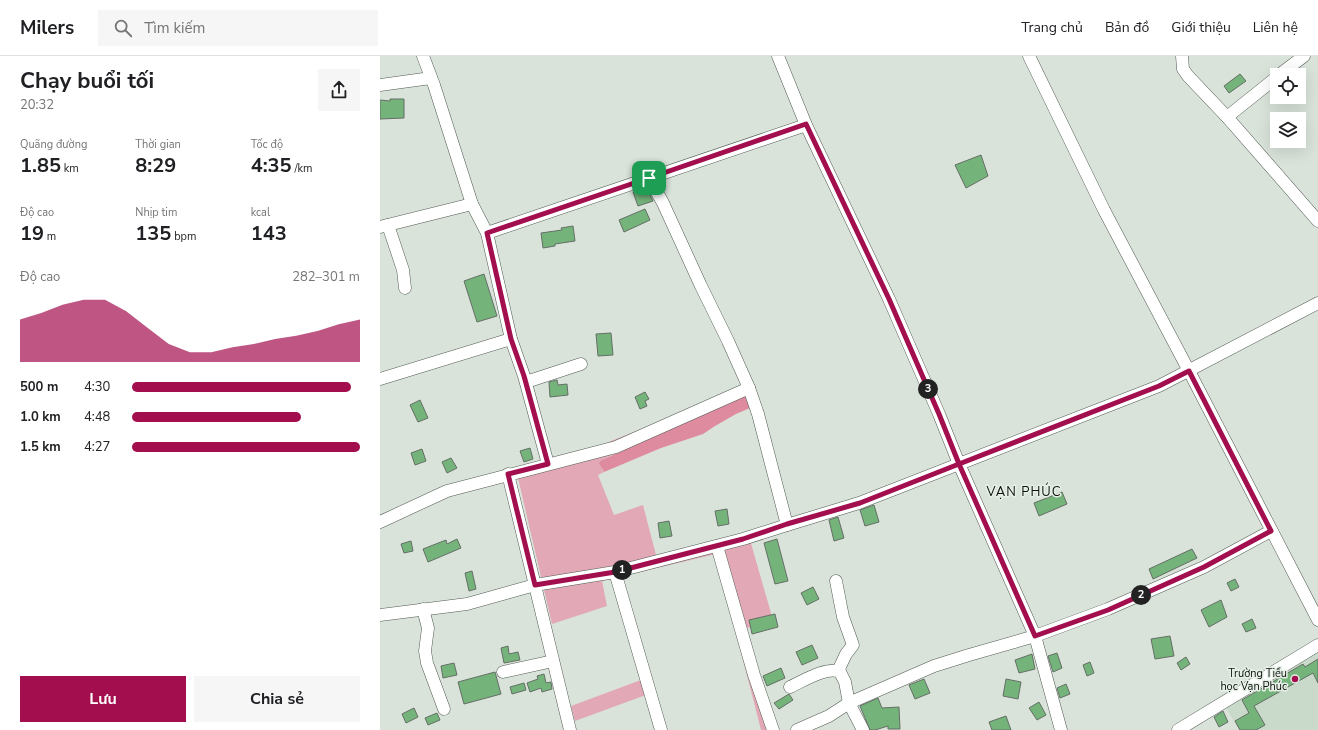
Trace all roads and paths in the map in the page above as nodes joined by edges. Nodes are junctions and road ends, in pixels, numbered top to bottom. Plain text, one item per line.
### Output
1 (423, 56) edge
2 (778, 56) edge
3 (1029, 56) edge
4 (1182, 56) edge
5 (1304, 56) edge
6 (1288, 68) edge
7 (431, 78) junction
8 (1270, 82) edge
9 (380, 85) edge
10 (1227, 117) junction
11 (806, 124) junction
12 (649, 178) junction
13 (472, 204) junction
14 (1318, 222) edge
15 (384, 226) edge
16 (487, 233) junction
17 (405, 288) dead end
18 (1318, 303) edge
19 (511, 339) junction
20 (581, 364) dead end
21 (1189, 371) junction
22 (380, 379) edge
23 (526, 382) junction
24 (749, 388) junction
25 (548, 464) junction
26 (959, 464) junction
27 (508, 474) junction
28 (380, 522) edge
29 (787, 524) junction
30 (1271, 531) junction
31 (717, 546) junction
32 (615, 572) junction
33 (836, 581) dead end
34 (535, 585) junction
35 (423, 609) junction
36 (380, 615) edge
37 (1318, 620) edge
38 (1035, 636) junction
39 (1318, 645) edge
40 (553, 661) junction
41 (838, 671) junction
42 (503, 672) dead end
43 (790, 687) dead end
44 (849, 702) junction
45 (444, 709) dead end
46 (570, 730) edge
47 (661, 730) edge
48 (773, 730) edge
49 (798, 730) edge
50 (863, 730) edge
51 (1061, 730) edge
52 (1178, 730) edge

1 - 7 street
2 - 11 street
3 - 21 street
4 - 10 street
5 - 6 street
7 - 9 street
7 - 13 street
8 - 10 street
10 - 14 street
11 - 12 street
11 - 26 street
12 - 16 street
12 - 24 street
13 - 15 street
13 - 16 street
15 - 17 street
16 - 19 street
18 - 21 street
19 - 22 street
19 - 23 street
20 - 23 street
21 - 26 street
21 - 30 street
23 - 25 street
24 - 25 street
24 - 29 street
25 - 27 street
26 - 29 street
26 - 38 street
27 - 28 street
27 - 34 street
29 - 31 street
30 - 37 street
30 - 38 street
31 - 32 street
31 - 48 street
32 - 34 street
32 - 47 street
33 - 41 street
34 - 35 street
34 - 40 street
35 - 36 street
35 - 45 street
38 - 44 street
38 - 51 street
39 - 52 street
40 - 42 street
40 - 46 street
41 - 43 street
41 - 44 street
44 - 49 street
44 - 50 street

